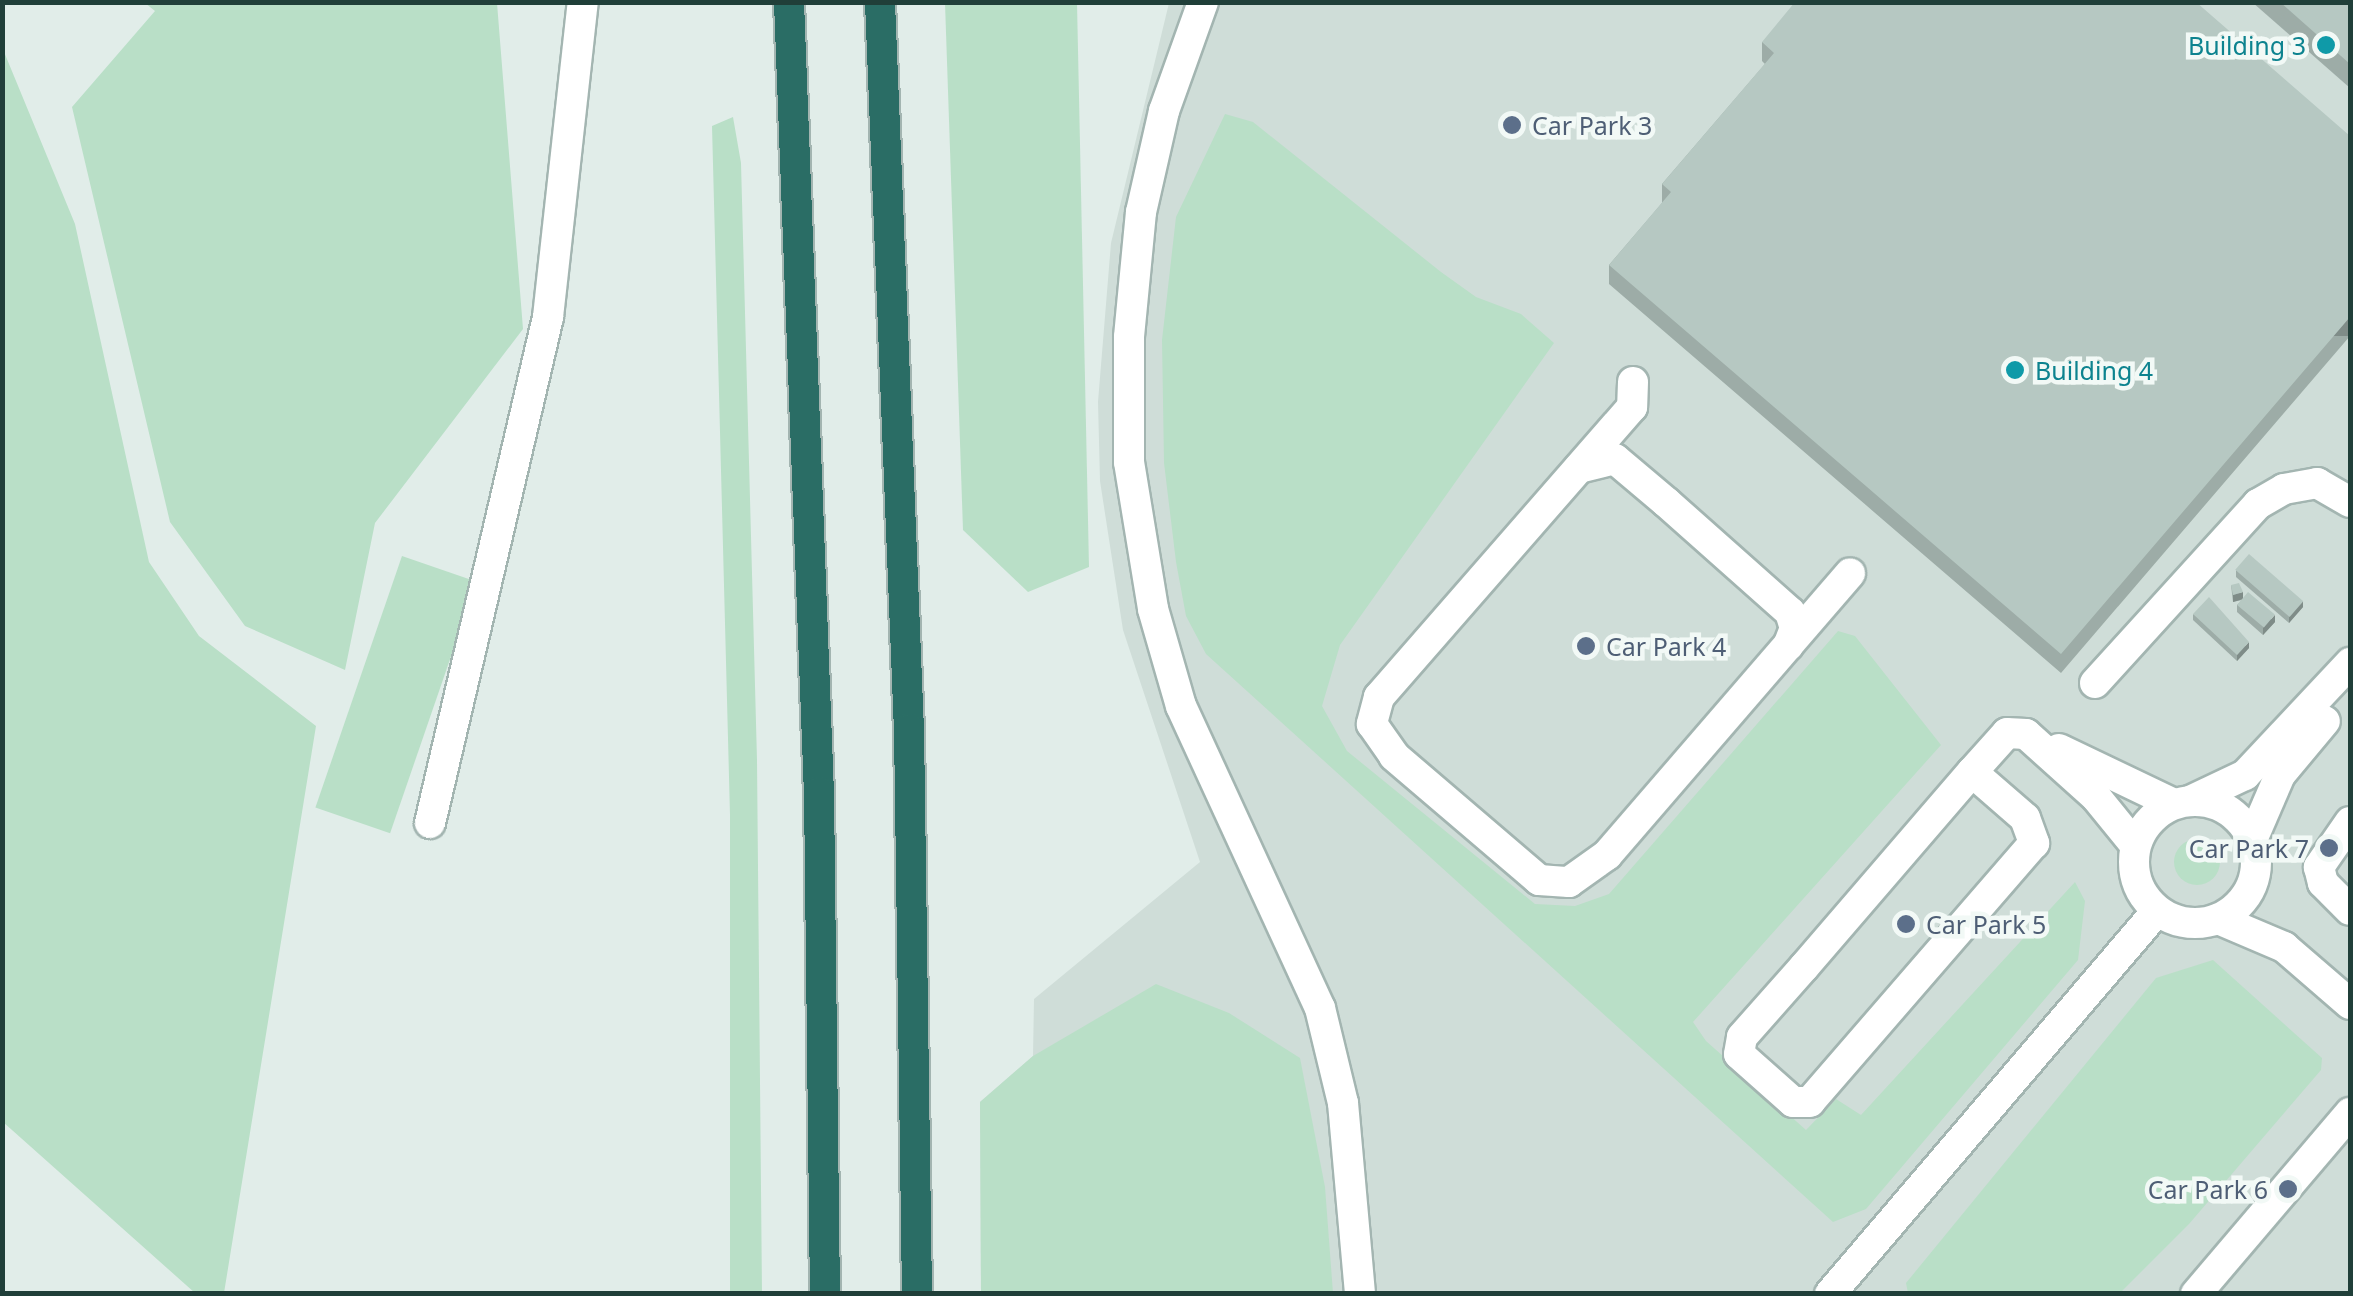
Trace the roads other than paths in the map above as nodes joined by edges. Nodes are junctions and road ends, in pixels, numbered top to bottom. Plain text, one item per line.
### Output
1 (583, 2) edge
2 (789, 2) edge
3 (880, 2) edge
4 (1202, 2) edge
5 (1633, 382) dead end
6 (1578, 468) junction
7 (2350, 502) edge
8 (1850, 572) dead end
9 (1788, 646) junction
10 (2350, 663) edge
11 (2095, 683) dead end
12 (2350, 691) edge
13 (2026, 734) junction
14 (1972, 772) junction
15 (2183, 802) junction
16 (2350, 822) edge
17 (430, 823) dead end
18 (2252, 840) junction
19 (2135, 845) junction
20 (2350, 910) edge
21 (2157, 911) junction
22 (2218, 919) junction
23 (2350, 1004) edge
24 (2350, 1114) edge
25 (825, 1294) edge
26 (917, 1294) edge
27 (1360, 1294) edge
28 (1830, 1294) edge
29 (2196, 1294) edge

1 - 17 street
2 - 25 highway
3 - 26 highway
4 - 27 street
5 - 6 street
6 - 9 street
6 - 9 street
7 - 11 street
8 - 9 street
10 - 15 street
12 - 18 street
13 - 14 street
13 - 15 street
13 - 19 street
14 - 14 street
15 - 18 street
15 - 19 street
16 - 20 street
18 - 22 street
19 - 21 street
21 - 22 street
21 - 28 street
22 - 23 street
24 - 29 street

